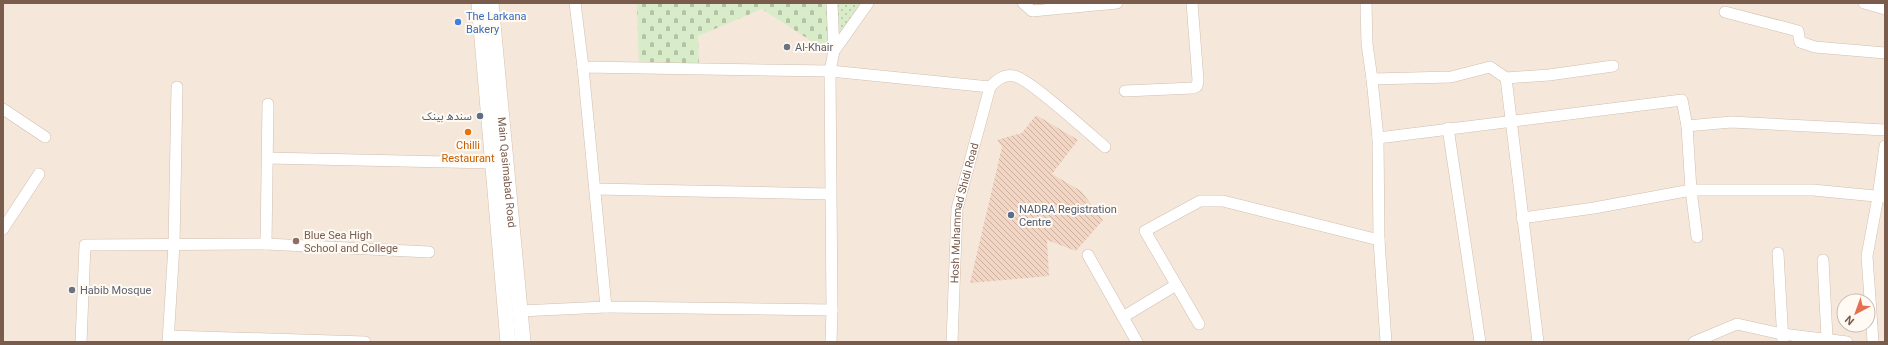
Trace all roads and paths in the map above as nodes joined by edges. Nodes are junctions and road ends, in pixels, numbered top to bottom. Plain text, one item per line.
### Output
1 (479, 3) edge
2 (491, 3) edge
3 (575, 3) edge
4 (832, 3) edge
5 (868, 3) edge
6 (1117, 3) edge
7 (1192, 3) edge
8 (1366, 3) edge
9 (1864, 3) edge
10 (1024, 5) edge
11 (1885, 8) edge
12 (1725, 12) dead end
13 (834, 51) junction
14 (1885, 53) edge
15 (1613, 66) dead end
16 (583, 67) junction
17 (830, 71) junction
18 (1506, 78) junction
19 (1372, 79) junction
20 (990, 87) junction
21 (177, 88) dead end
22 (1125, 91) dead end
23 (268, 104) dead end
24 (3, 109) edge
25 (1511, 121) junction
26 (1687, 126) junction
27 (1448, 128) junction
28 (1885, 130) edge
29 (44, 137) dead end
30 (1378, 138) junction
31 (1885, 146) edge
32 (1105, 147) dead end
33 (268, 158) junction
34 (492, 162) junction
35 (40, 174) dead end
36 (595, 189) junction
37 (1691, 190) junction
38 (830, 194) junction
39 (1882, 197) edge
40 (1522, 218) junction
41 (3, 229) edge
42 (1697, 237) dead end
43 (1379, 240) junction
44 (174, 244) junction
45 (266, 244) junction
46 (429, 252) dead end
47 (1778, 253) dead end
48 (1088, 255) dead end
49 (1823, 260) dead end
50 (1176, 285) junction
51 (606, 307) junction
52 (832, 310) junction
53 (520, 311) junction
54 (1123, 317) junction
55 (1199, 324) dead end
56 (1782, 338) edge
57 (168, 339) edge
58 (1822, 340) edge
59 (81, 342) edge
60 (365, 342) edge
61 (508, 342) edge
62 (523, 342) edge
63 (831, 342) edge
64 (952, 342) edge
65 (1137, 342) edge
66 (1386, 342) edge
67 (1480, 342) edge
68 (1538, 342) edge
69 (1694, 342) edge
70 (1847, 342) edge
71 (1873, 342) edge

1 - 34 main road, Main Qasimabad Road
2 - 53 main road, Main Qasimabad Road
3 - 16 street
4 - 13 street
5 - 13 street
6 - 10 street
7 - 22 street
8 - 19 street
9 - 11 street
12 - 14 street
13 - 17 street
15 - 18 street
16 - 17 street
16 - 36 street
17 - 20 street
17 - 38 street
18 - 19 street
18 - 25 street
19 - 30 street
20 - 32 street
20 - 64 street, Hosh Muhammad Shidi Road
21 - 44 street
23 - 33 street
24 - 29 street
25 - 26 street
25 - 27 street
25 - 40 street
26 - 28 street
26 - 37 street
27 - 30 street
27 - 67 street
30 - 43 street
31 - 39 street
33 - 34 street
33 - 45 street
34 - 61 main road, Main Qasimabad Road
35 - 41 street
36 - 38 street
36 - 51 street
37 - 39 street
37 - 40 street
37 - 42 street
38 - 52 street
39 - 71 street
40 - 68 street
43 - 50 street
43 - 66 street
44 - 45 street
44 - 57 street
44 - 59 street
45 - 46 street
47 - 56 street
48 - 54 street
49 - 58 street
50 - 54 street
50 - 55 street
51 - 52 street
51 - 53 street
52 - 63 street
53 - 62 main road, Main Qasimabad Road
54 - 65 street
56 - 58 street
56 - 69 street
57 - 60 street
58 - 70 street

